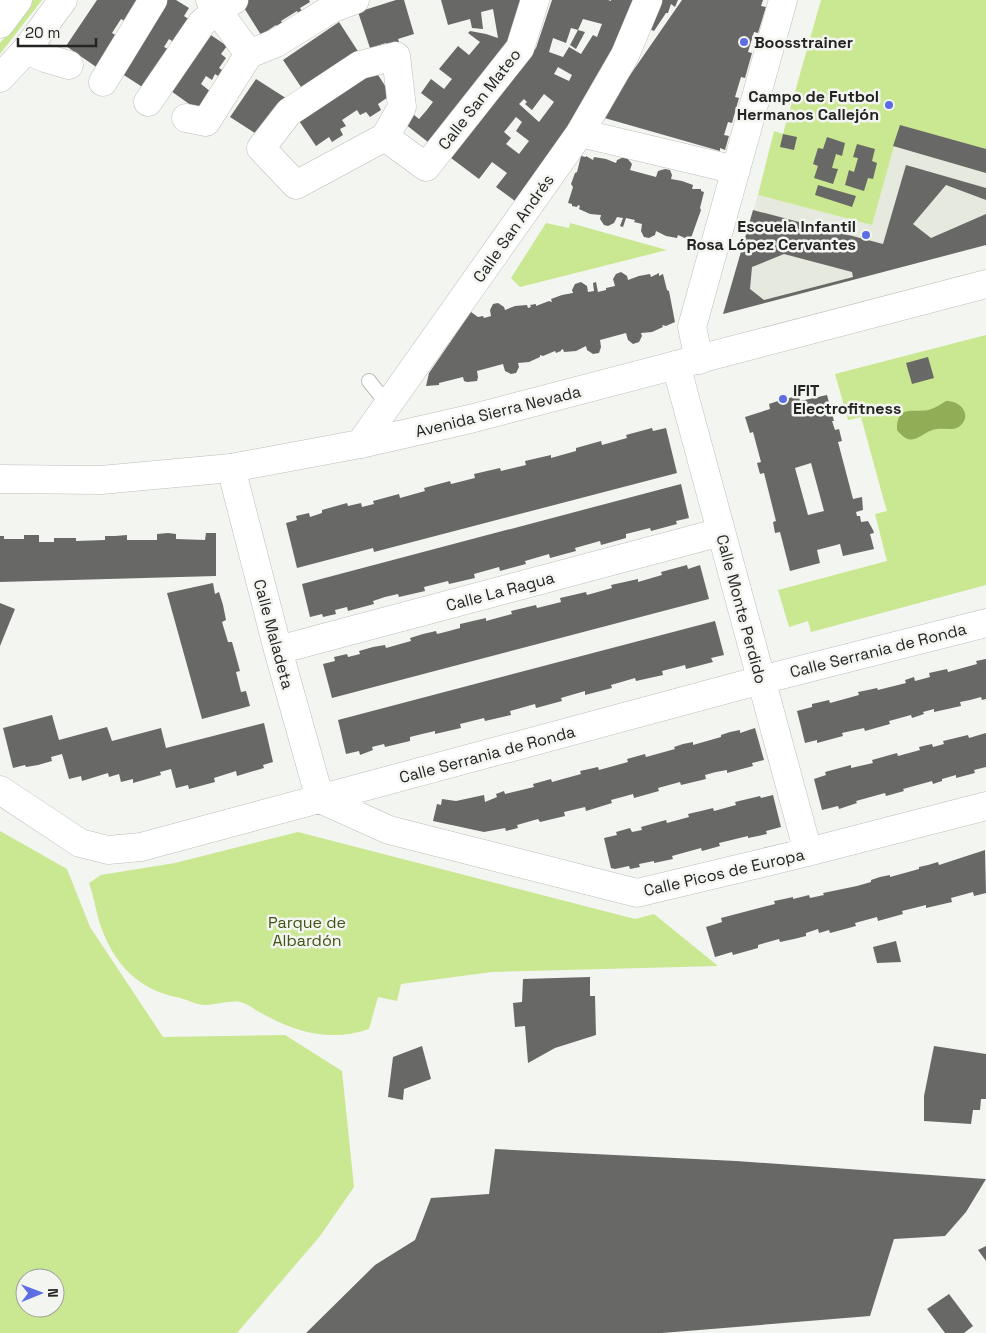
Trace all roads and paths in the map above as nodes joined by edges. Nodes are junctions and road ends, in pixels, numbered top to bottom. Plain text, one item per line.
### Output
1 (18, 0) edge
2 (63, 0) edge
3 (153, 0) edge
4 (355, 0) edge
5 (535, 0) edge
6 (648, 0) edge
7 (783, 0) edge
8 (220, 3) edge
9 (0, 24) edge
10 (26, 50) junction
11 (249, 54) junction
12 (69, 65) dead end
13 (0, 78) edge
14 (104, 82) dead end
15 (148, 102) dead end
16 (196, 120) dead end
17 (580, 133) junction
18 (385, 137) junction
19 (736, 170) junction
20 (986, 284) edge
21 (688, 362) junction
22 (370, 381) dead end
23 (388, 405) junction
24 (360, 444) junction
25 (231, 468) junction
26 (0, 479) edge
27 (721, 532) junction
28 (986, 623) edge
29 (278, 650) junction
30 (761, 680) junction
31 (0, 790) edge
32 (320, 799) junction
33 (986, 806) edge
34 (808, 852) junction

1 - 9 street
2 - 10 street
3 - 14 street
4 - 11 street
5 - 18 street, Calle San Mateo
6 - 17 street, Calle San Andrés
7 - 19 street, Calle Monte Perdido
8 - 11 street
8 - 15 street
10 - 12 street
10 - 13 street
11 - 16 street
17 - 19 street
17 - 23 street, Calle San Andrés
18 - 18 street
19 - 21 street, Calle Monte Perdido
20 - 21 street, Avenida Sierra Nevada
21 - 24 street, Avenida Sierra Nevada
21 - 27 street, Calle Monte Perdido
22 - 23 lane
23 - 24 street, Calle San Andrés
24 - 25 street, Avenida Sierra Nevada
25 - 26 street, Avenida Sierra Nevada
25 - 29 street, Calle Maladeta
27 - 29 street, Calle La Ragua
27 - 30 street, Calle Monte Perdido
28 - 30 street, Calle Serrania de Ronda
29 - 32 street, Calle Maladeta
30 - 32 street, Calle Serrania de Ronda
30 - 34 street, Calle Monte Perdido
31 - 32 street, Calle Serrania de Ronda
32 - 34 street, Calle Picos de Europa
33 - 34 street, Calle Picos de Europa

